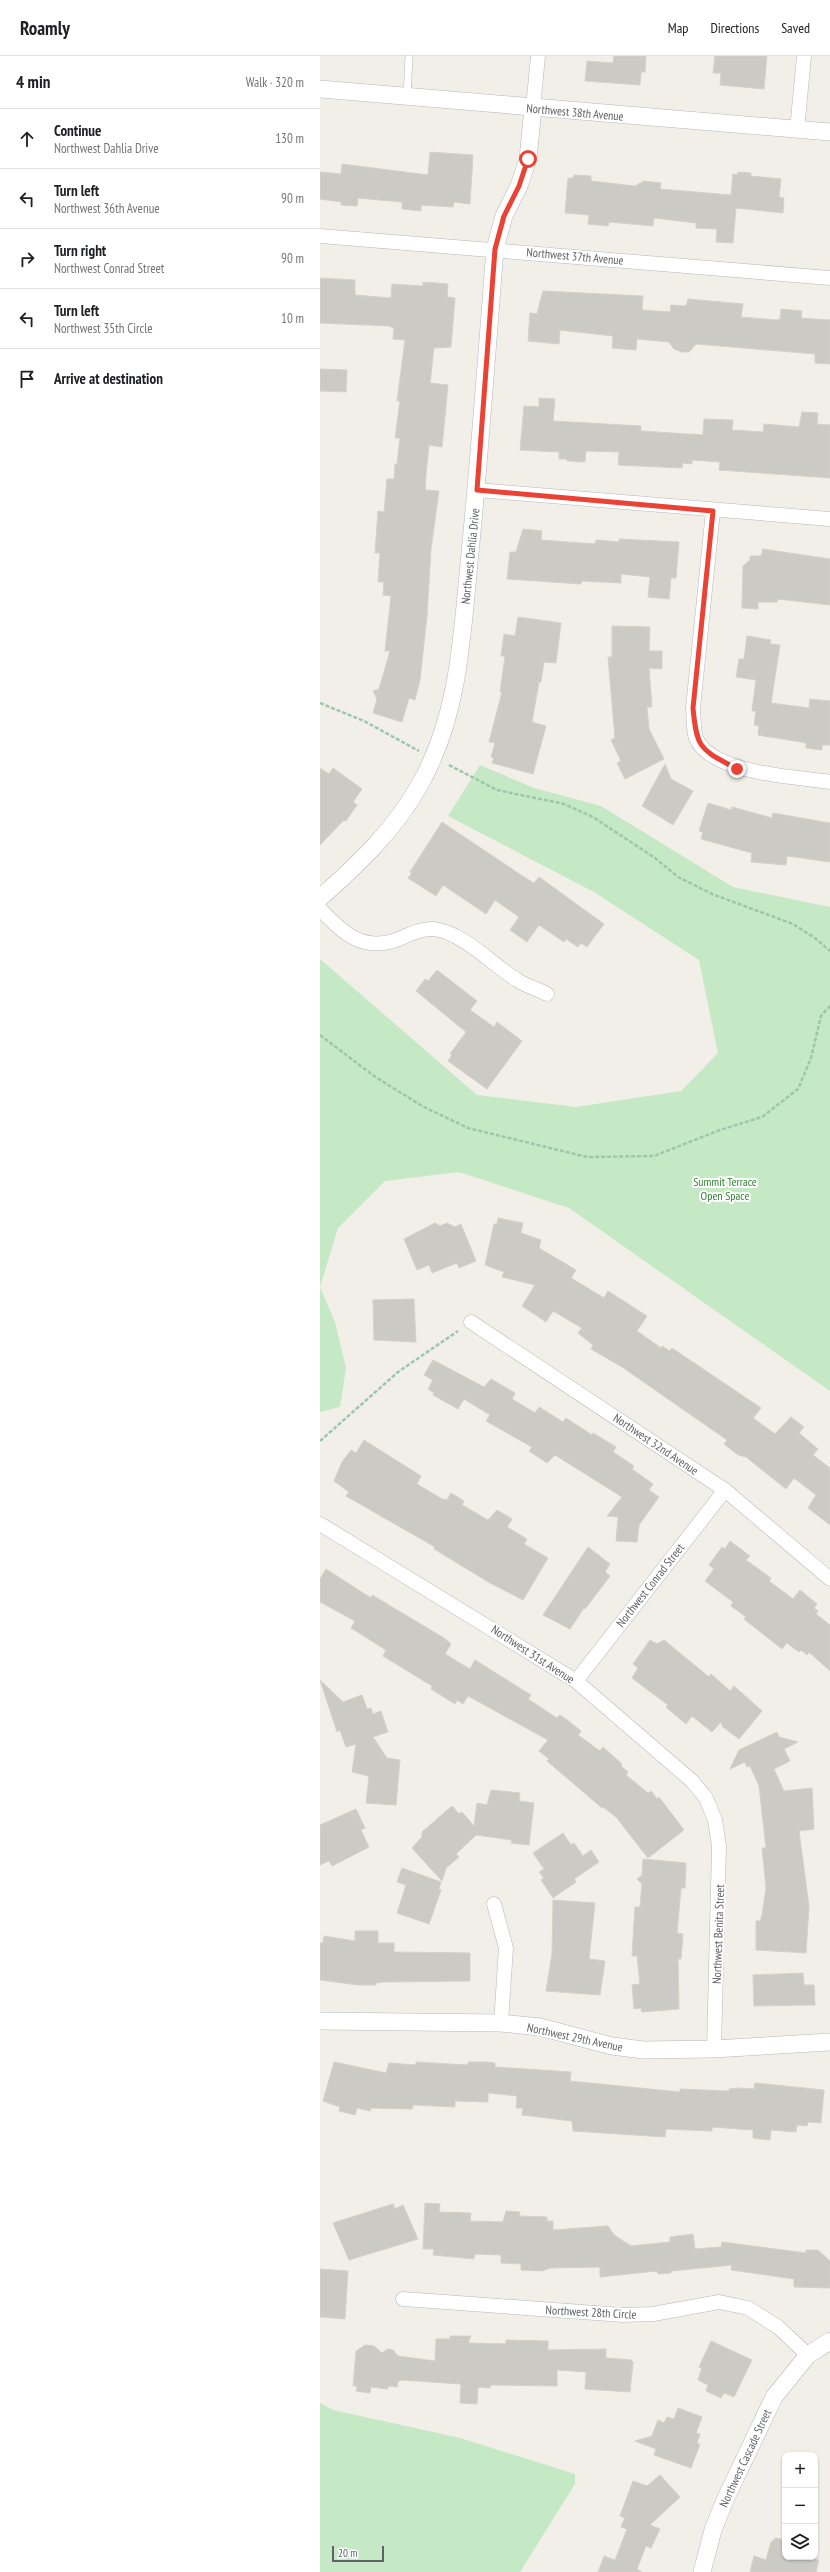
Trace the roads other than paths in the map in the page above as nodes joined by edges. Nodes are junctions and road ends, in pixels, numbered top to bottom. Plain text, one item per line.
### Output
1 (409, 56) edge
2 (538, 56) edge
3 (804, 56) edge
4 (320, 89) edge
5 (407, 97) junction
6 (533, 108) junction
7 (797, 130) junction
8 (830, 132) edge
9 (320, 236) edge
10 (495, 249) junction
11 (830, 278) edge
12 (477, 490) junction
13 (713, 511) junction
14 (830, 519) edge
15 (830, 782) edge
16 (320, 898) edge
17 (320, 909) edge
18 (547, 994) dead end
19 (471, 1322) road end
20 (725, 1490) junction
21 (320, 1524) edge
22 (830, 1579) edge
23 (576, 1681) junction
24 (715, 1820) joint
25 (494, 1904) dead end
26 (320, 2021) edge
27 (501, 2023) junction
28 (830, 2042) edge
29 (714, 2049) junction
30 (403, 2299) dead end
31 (830, 2341) edge
32 (808, 2355) junction
33 (702, 2572) edge

1 - 5 lane
2 - 6 street, Northwest Dahlia Drive
3 - 7 street
4 - 5 street, Northwest 38th Avenue
5 - 6 street, Northwest 38th Avenue
6 - 7 street, Northwest 38th Avenue
6 - 10 street, Northwest Dahlia Drive
7 - 8 street, Northwest 38th Avenue
9 - 10 street, Northwest 37th Avenue
10 - 11 street, Northwest 37th Avenue
10 - 12 street, Northwest Dahlia Drive
12 - 13 street
12 - 16 street, Northwest Dahlia Drive
13 - 14 street
13 - 15 street
17 - 18 street
19 - 20 street, Northwest 32nd Avenue
20 - 22 street, Northwest 32nd Avenue
20 - 23 street, Northwest Conrad Street
21 - 23 street, Northwest 31st Avenue
23 - 24 street, Northwest 31st Avenue
24 - 29 street, Northwest Benita Street
25 - 27 street
26 - 27 street, Northwest 29th Avenue
27 - 29 street, Northwest 29th Avenue
28 - 29 street, Northwest 29th Avenue
30 - 32 street, Northwest 28th Circle
31 - 32 street, Northwest Cascade Street
32 - 33 street, Northwest Cascade Street

